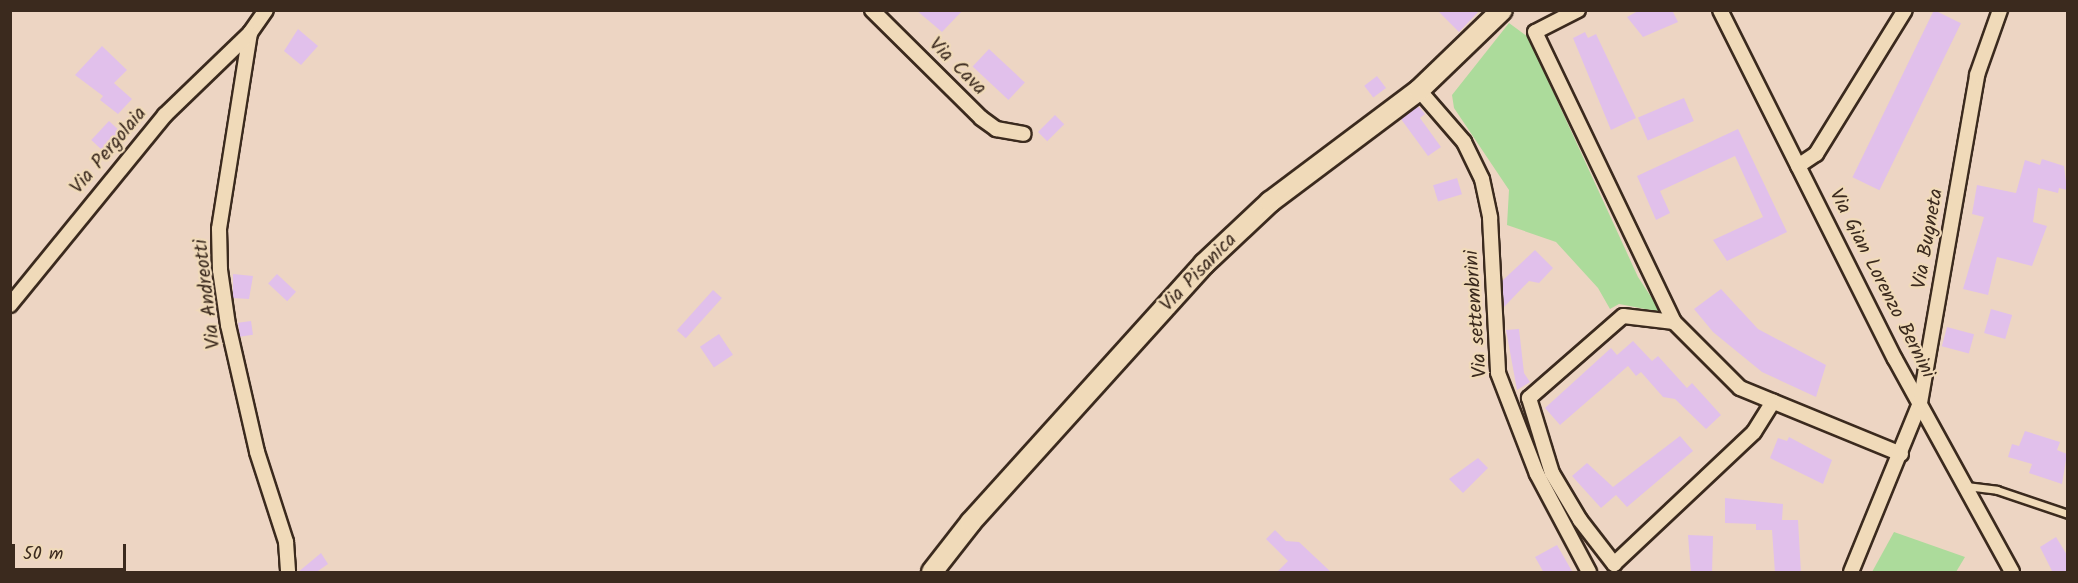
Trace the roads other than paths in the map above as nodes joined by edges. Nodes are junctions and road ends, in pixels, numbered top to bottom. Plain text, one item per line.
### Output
1 (266, 10) edge
2 (872, 10) edge
3 (1502, 10) edge
4 (1578, 10) edge
5 (1720, 10) edge
6 (1905, 10) edge
7 (2000, 10) edge
8 (250, 33) junction
9 (1419, 90) junction
10 (1024, 134) dead end
11 (1798, 166) junction
12 (10, 305) edge
13 (1674, 322) junction
14 (1773, 402) junction
15 (1920, 403) junction
16 (1901, 454) junction
17 (1964, 486) junction
18 (2067, 514) edge
19 (288, 573) edge
20 (932, 573) edge
21 (1589, 573) edge
22 (1851, 573) edge
23 (2012, 573) edge

1 - 8 street, Via Andreotti
2 - 10 street, Via Cava
3 - 9 street, Via Pisanica
4 - 13 street
5 - 11 street, Via Gian Lorenzo Bernini
6 - 11 street
7 - 15 street, Via Bugneta
8 - 12 street, Via Pergolaia
8 - 19 street, Via Andreotti
9 - 20 street, Via Pisanica
9 - 21 street, Via settembrini
11 - 15 street, Via Gian Lorenzo Bernini
13 - 14 street
13 - 14 street
14 - 16 street
15 - 16 street, Via Bugneta
15 - 17 street, Via Gian Lorenzo Bernini
16 - 22 street, Via Bugneta
17 - 18 lane
17 - 23 street, Via Gian Lorenzo Bernini

